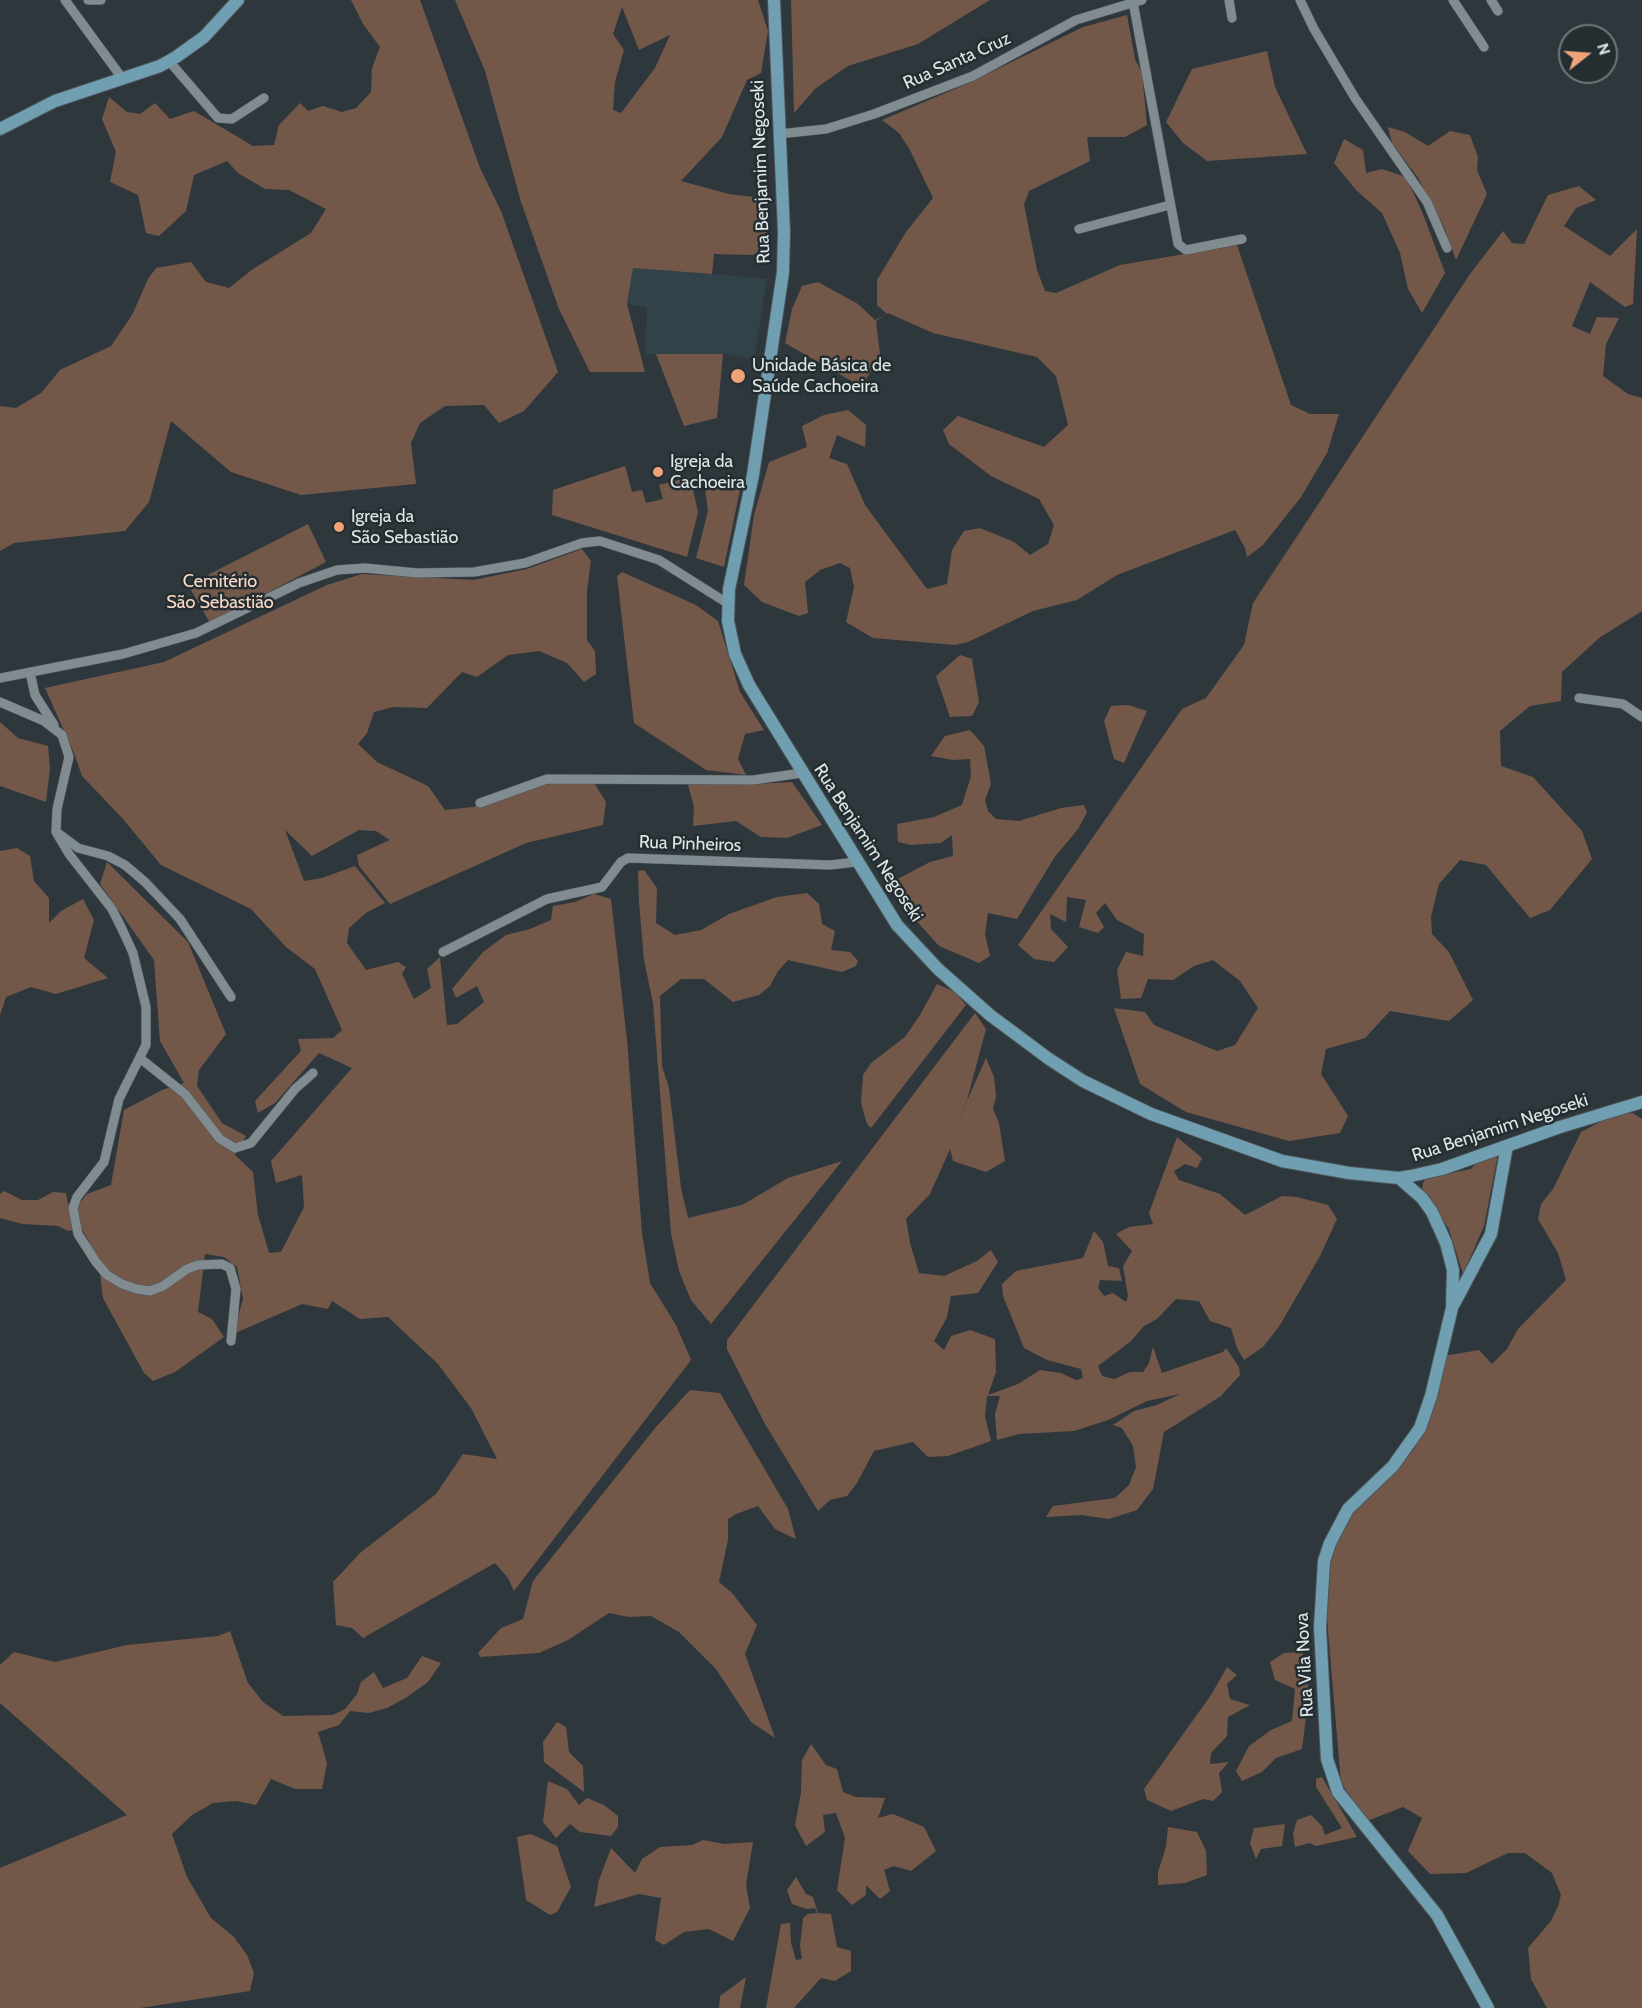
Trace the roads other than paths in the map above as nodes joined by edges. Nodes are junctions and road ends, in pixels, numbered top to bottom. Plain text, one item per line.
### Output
1 (65, 0) edge
2 (88, 0) edge
3 (101, 0) edge
4 (238, 0) edge
5 (1229, 0) edge
6 (1300, 0) edge
7 (1453, 0) edge
8 (1491, 0) edge
9 (1138, 1) edge
10 (772, 3) edge
11 (1498, 11) dead end
12 (1232, 18) dead end
13 (1484, 47) dead end
14 (169, 61) junction
15 (123, 78) junction
16 (264, 98) dead end
17 (0, 129) edge
18 (779, 134) junction
19 (1170, 205) junction
20 (1079, 229) dead end
21 (1242, 239) dead end
22 (1447, 248) dead end
23 (728, 603) junction
24 (30, 672) junction
25 (0, 678) edge
26 (1579, 698) dead end
27 (0, 702) edge
28 (1642, 717) edge
29 (55, 727) junction
30 (802, 773) junction
31 (480, 802) dead end
32 (56, 832) junction
33 (856, 862) junction
34 (443, 952) dead end
35 (231, 997) dead end
36 (141, 1059) junction
37 (313, 1073) dead end
38 (1642, 1102) edge
39 (1507, 1146) junction
40 (1398, 1178) junction
41 (1452, 1308) junction
42 (231, 1341) dead end
43 (1488, 2008) edge

1 - 15 street
2 - 3 street
4 - 14 main road
5 - 12 street
6 - 22 street
7 - 13 street
8 - 11 street
9 - 18 street, Rua Santa Cruz
9 - 19 street
10 - 18 main road, Rua Benjamim Negoseki
14 - 15 main road
14 - 16 street
15 - 17 main road
18 - 23 main road, Rua Benjamim Negoseki
19 - 20 street
19 - 21 street
23 - 24 street
23 - 30 main road, Rua Benjamim Negoseki
24 - 25 street
24 - 29 street
26 - 28 street
27 - 29 street
29 - 32 street
30 - 31 street
30 - 33 main road, Rua Benjamim Negoseki
32 - 35 street
32 - 36 street
33 - 34 street, Rua Pinheiros
33 - 40 main road, Rua Benjamim Negoseki
36 - 37 street
36 - 42 street
38 - 39 main road, Rua Benjamim Negoseki
39 - 40 main road, Rua Benjamim Negoseki
39 - 41 main road, Rua Vila Nova
40 - 41 main road, Rua Vila Nova
41 - 43 main road, Rua Vila Nova

